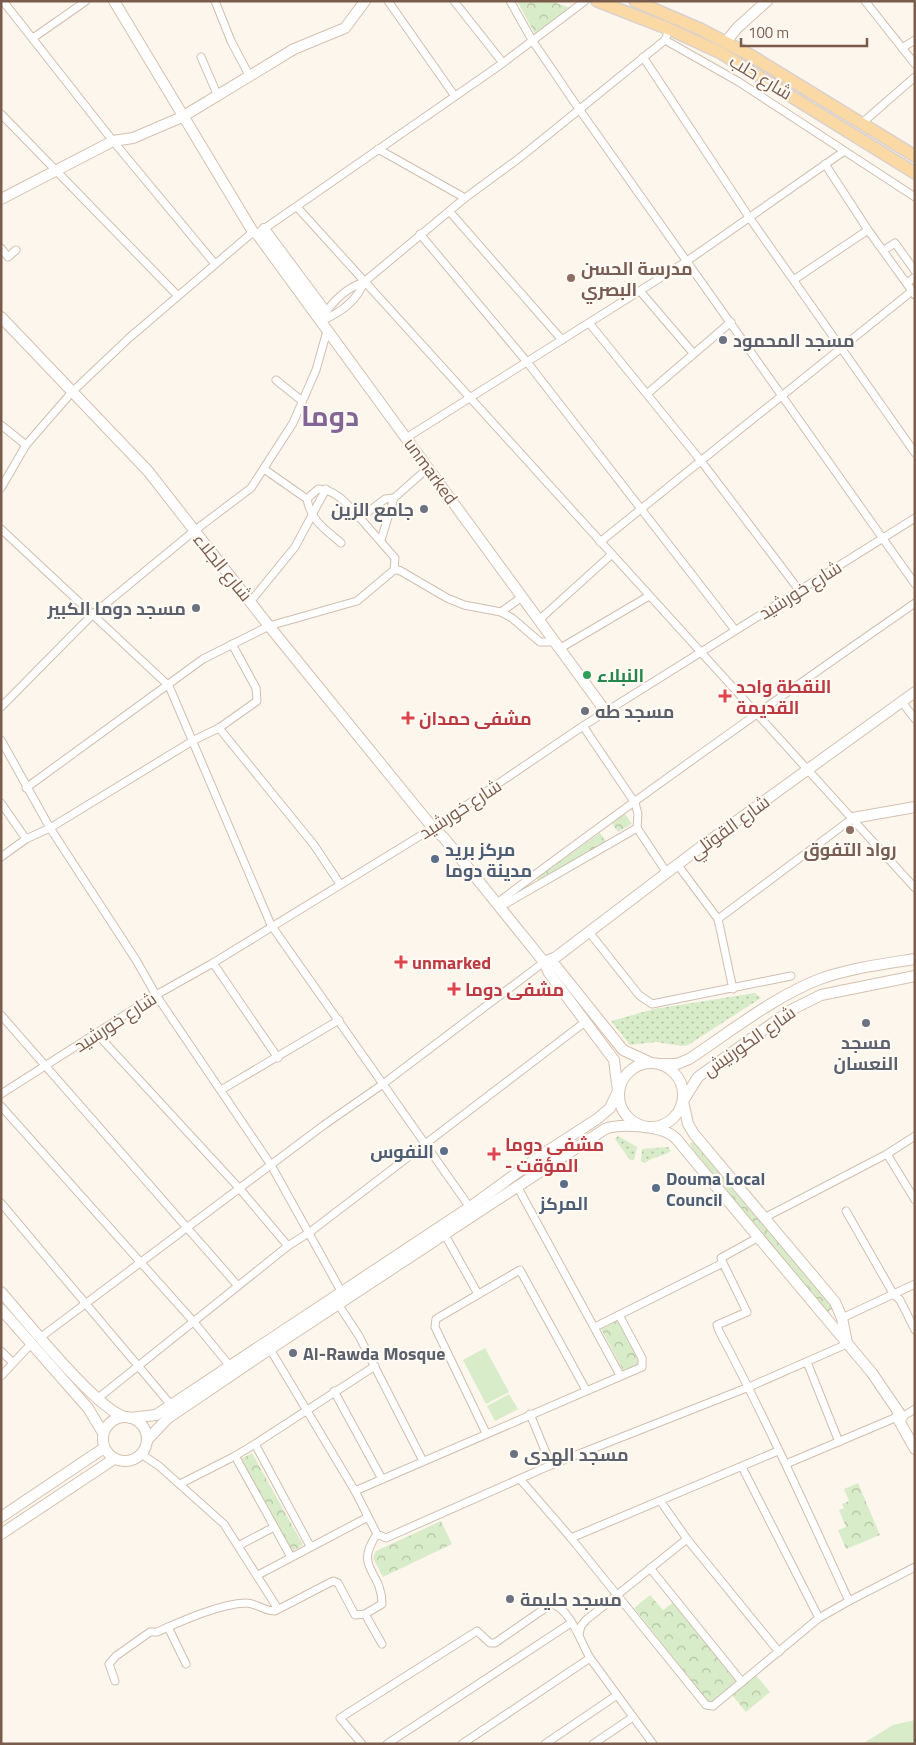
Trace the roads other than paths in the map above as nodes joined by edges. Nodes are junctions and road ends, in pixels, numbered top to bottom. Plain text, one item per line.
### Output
1 (3, 1) edge
2 (86, 1) edge
3 (114, 1) edge
4 (215, 1) edge
5 (365, 1) edge
6 (388, 1) edge
7 (454, 1) edge
8 (510, 1) edge
9 (585, 1) edge
10 (597, 1) edge
11 (634, 1) edge
12 (767, 1) edge
13 (865, 1) edge
14 (672, 24) junction
15 (33, 38) junction
16 (532, 40) junction
17 (665, 40) junction
18 (915, 40) edge
19 (726, 42) junction
20 (902, 48) junction
21 (721, 53) junction
22 (201, 57) dead end
23 (644, 57) junction
24 (502, 64) junction
25 (915, 64) edge
26 (249, 76) junction
27 (915, 77) edge
28 (454, 95) junction
29 (218, 96) junction
30 (579, 109) junction
31 (1, 114) edge
32 (182, 117) junction
33 (862, 123) junction
34 (113, 141) junction
35 (378, 149) junction
36 (844, 152) junction
37 (915, 156) edge
38 (825, 164) junction
39 (55, 171) junction
40 (915, 173) edge
41 (915, 197) edge
42 (464, 198) junction
43 (1, 200) edge
44 (297, 207) junction
45 (450, 212) junction
46 (750, 218) junction
47 (868, 230) junction
48 (258, 232) junction
49 (420, 234) junction
50 (1, 248) edge
51 (16, 250) dead end
52 (884, 250) junction
53 (687, 261) junction
54 (215, 264) junction
55 (915, 271) edge
56 (915, 277) edge
57 (794, 279) junction
58 (364, 282) junction
59 (906, 283) junction
60 (640, 292) junction
61 (914, 293) edge
62 (178, 296) junction
63 (1, 317) edge
64 (321, 321) junction
65 (731, 322) junction
66 (590, 324) junction
67 (327, 331) junction
68 (562, 340) junction
69 (842, 347) junction
70 (693, 353) junction
71 (527, 362) junction
72 (276, 380) dead end
73 (72, 392) junction
74 (648, 393) junction
75 (783, 395) junction
76 (469, 398) junction
77 (302, 401) junction
78 (1, 425) edge
79 (406, 438) junction
80 (912, 442) edge
81 (26, 445) junction
82 (915, 452) edge
83 (701, 461) junction
84 (428, 468) junction
85 (264, 469) junction
86 (1, 488) edge
87 (326, 489) junction
88 (394, 498) junction
89 (307, 499) junction
90 (641, 508) junction
91 (311, 515) junction
92 (360, 518) junction
93 (915, 518) edge
94 (1, 529) edge
95 (194, 531) junction
96 (883, 538) junction
97 (381, 540) junction
98 (600, 542) junction
99 (341, 543) dead end
100 (611, 555) junction
101 (394, 570) junction
102 (915, 584) edge
103 (798, 590) junction
104 (649, 596) junction
105 (522, 597) junction
106 (250, 601) junction
107 (915, 603) edge
108 (501, 612) junction
109 (92, 615) junction
110 (539, 620) junction
111 (269, 626) junction
112 (735, 630) junction
113 (232, 644) junction
114 (557, 646) junction
115 (700, 652) junction
116 (169, 686) junction
117 (915, 692) edge
118 (902, 702) junction
119 (1, 707) edge
120 (606, 712) junction
121 (757, 713) junction
122 (915, 719) edge
123 (583, 726) junction
124 (218, 728) junction
125 (1, 740) edge
126 (194, 740) junction
127 (808, 770) junction
128 (26, 788) junction
129 (1, 803) edge
130 (635, 803) junction
131 (915, 807) edge
132 (853, 818) junction
133 (50, 828) junction
134 (433, 828) junction
135 (637, 828) junction
136 (26, 840) junction
137 (1, 857) edge
138 (678, 864) junction
139 (668, 873) junction
140 (340, 884) junction
141 (915, 888) edge
142 (499, 905) junction
143 (718, 919) junction
144 (271, 925) junction
145 (589, 932) junction
146 (915, 959) edge
147 (544, 962) junction
148 (213, 963) junction
149 (791, 976) dead end
150 (915, 976) edge
151 (733, 989) junction
152 (156, 995) junction
153 (1, 1016) edge
154 (339, 1020) junction
155 (585, 1022) junction
156 (97, 1034) junction
157 (278, 1058) junction
158 (650, 1062) junction
159 (661, 1064) junction
160 (46, 1066) junction
161 (383, 1084) junction
162 (221, 1090) junction
163 (618, 1091) junction
164 (1, 1094) edge
165 (683, 1101) junction
166 (1, 1106) edge
167 (646, 1128) junction
168 (915, 1136) edge
169 (425, 1143) junction
170 (543, 1154) junction
171 (888, 1154) junction
172 (552, 1164) junction
173 (271, 1165) junction
174 (517, 1186) junction
175 (239, 1188) junction
176 (915, 1200) edge
177 (1, 1203) edge
178 (472, 1211) junction
179 (846, 1211) dead end
180 (764, 1218) junction
181 (188, 1227) junction
182 (310, 1232) junction
183 (445, 1235) junction
184 (759, 1237) junction
185 (288, 1246) junction
186 (139, 1262) junction
187 (723, 1263) junction
188 (915, 1284) edge
189 (238, 1286) junction
190 (341, 1291) junction
191 (1, 1292) edge
192 (478, 1294) junction
193 (894, 1295) junction
194 (87, 1304) junction
195 (333, 1304) junction
196 (1, 1310) edge
197 (619, 1314) junction
198 (842, 1318) junction
199 (193, 1321) junction
200 (595, 1326) junction
201 (915, 1330) edge
202 (41, 1337) junction
203 (32, 1343) junction
204 (847, 1344) junction
205 (270, 1349) junction
206 (1, 1351) edge
207 (12, 1362) junction
208 (807, 1362) junction
209 (229, 1365) junction
210 (138, 1366) junction
211 (375, 1366) junction
212 (620, 1375) junction
213 (1, 1376) edge
214 (749, 1387) junction
215 (586, 1390) junction
216 (334, 1392) junction
217 (97, 1400) junction
218 (171, 1405) junction
219 (307, 1408) junction
220 (915, 1409) edge
221 (530, 1414) junction
222 (900, 1417) junction
223 (128, 1418) junction
224 (104, 1433) junction
225 (486, 1433) junction
226 (147, 1440) junction
227 (839, 1442) junction
228 (255, 1444) junction
229 (104, 1448) junction
230 (915, 1449) edge
231 (778, 1451) junction
232 (141, 1454) junction
233 (235, 1456) junction
234 (114, 1459) junction
235 (423, 1461) junction
236 (786, 1464) junction
237 (551, 1465) junction
238 (742, 1467) junction
239 (382, 1479) junction
240 (520, 1479) junction
241 (180, 1484) junction
242 (355, 1491) junction
243 (661, 1502) junction
244 (368, 1516) junction
245 (1, 1517) edge
246 (274, 1527) junction
247 (1, 1534) edge
248 (377, 1534) junction
249 (571, 1538) junction
250 (687, 1539) junction
251 (240, 1546) junction
252 (310, 1546) junction
253 (291, 1557) junction
254 (915, 1567) edge
255 (650, 1568) junction
256 (258, 1575) junction
257 (617, 1595) junction
258 (850, 1601) junction
259 (278, 1609) junction
260 (365, 1614) junction
261 (819, 1618) junction
262 (571, 1623) junction
263 (168, 1627) junction
264 (579, 1634) junction
265 (382, 1644) dead end
266 (779, 1652) junction
267 (590, 1658) junction
268 (186, 1664) dead end
269 (115, 1681) dead end
270 (742, 1682) junction
271 (617, 1695) junction
272 (633, 1717) junction
273 (362, 1744) edge
274 (387, 1744) edge
275 (462, 1744) edge
276 (545, 1744) edge
277 (593, 1744) edge
278 (653, 1744) edge

1 - 15 street
2 - 15 street
3 - 32 street, unmarked
4 - 26 street
5 - 26 street
6 - 28 street
7 - 24 street
8 - 16 street
9 - 16 street
10 - 14 main road, شارع حلب
11 - 14 main road, شارع حلب
12 - 19 street
13 - 20 street
14 - 17 street
14 - 19 main road, شارع حلب
14 - 21 main road, شارع حلب
15 - 34 street
16 - 24 street
16 - 30 street
17 - 23 street
17 - 36 street
18 - 20 street
19 - 21 main road
19 - 33 main road, شارع حلب
20 - 25 street
21 - 40 main road, شارع حلب
22 - 29 street
23 - 30 street
23 - 46 street
24 - 28 street
26 - 29 street
27 - 33 street
28 - 35 street
29 - 32 street
30 - 42 street
30 - 53 street
31 - 39 street
32 - 34 street
32 - 48 street, unmarked
33 - 37 main road, شارع حلب
34 - 39 street
34 - 54 street
35 - 42 street
35 - 44 street
36 - 38 street
36 - 41 street
38 - 46 street
38 - 47 street
39 - 43 street
39 - 62 street
42 - 45 street
44 - 48 street
44 - 58 street
45 - 49 street
45 - 68 street
46 - 53 street
46 - 57 street
47 - 52 street
47 - 57 street
48 - 54 street
48 - 64 street, unmarked
49 - 58 street
49 - 71 street
50 - 51 street
52 - 55 street
52 - 59 street
53 - 60 street
53 - 65 street
54 - 62 street
56 - 59 street
57 - 69 street
58 - 64 street
58 - 64 street
58 - 76 street
59 - 61 street
60 - 66 street
60 - 70 street
61 - 69 street
62 - 73 street
63 - 73 street, شارع الجلاء
64 - 67 street, unmarked
65 - 70 street
65 - 75 street
66 - 68 street
66 - 74 street
67 - 77 street
67 - 79 street, unmarked
68 - 71 street
69 - 75 street
69 - 80 street
70 - 74 street
71 - 76 street
71 - 90 street
72 - 77 street
73 - 81 street
73 - 95 street, شارع الجلاء
74 - 83 street
75 - 83 street
75 - 96 street
76 - 79 street
76 - 98 street
77 - 85 street
78 - 81 street
79 - 84 street, unmarked
80 - 82 street
81 - 86 street
83 - 90 street
83 - 103 street
84 - 88 street
84 - 105 street, unmarked
85 - 89 street
85 - 95 street
87 - 89 street
87 - 91 street
87 - 92 street
88 - 92 street
88 - 97 street
89 - 91 street
90 - 98 street
90 - 112 street
91 - 99 street
91 - 106 street
92 - 97 street
93 - 96 street, شارع خورشيد
94 - 109 street
95 - 106 street, شارع الجلاء
95 - 109 street
96 - 102 street
96 - 103 street, شارع خورشيد
97 - 101 street
98 - 100 street
100 - 104 street
100 - 110 street
101 - 108 street
101 - 111 street
103 - 112 street, شارع خورشيد
104 - 114 street
104 - 115 street
105 - 108 street
105 - 110 street, unmarked
106 - 111 street, شارع الجلاء
107 - 121 street
108 - 114 street
109 - 116 street
109 - 119 street
110 - 114 street, unmarked
111 - 113 street
111 - 134 street, شارع الجلاء
112 - 115 street, شارع خورشيد
113 - 116 street
113 - 124 street
114 - 120 street, unmarked
115 - 120 street, شارع خورشيد
115 - 121 street
116 - 126 street
116 - 128 street
117 - 118 street, شارع القوتلي
118 - 122 street
118 - 127 street, شارع القوتلي
120 - 123 street, شارع خورشيد
121 - 127 street
121 - 130 street
123 - 130 street
123 - 134 street, شارع خورشيد
124 - 126 street
124 - 140 street
125 - 128 street
126 - 133 street
126 - 144 street
127 - 132 street
127 - 138 street, شارع القوتلي
128 - 133 street
129 - 136 street
130 - 135 street
130 - 142 street
131 - 132 street
132 - 141 street
132 - 143 street
133 - 136 street
133 - 152 street
134 - 140 street, شارع خورشيد
134 - 142 street, شارع الجلاء
135 - 139 street
135 - 142 street
136 - 137 street
138 - 139 street, شارع القوتلي
138 - 143 street
139 - 145 street, شارع القوتلي
140 - 144 street, شارع خورشيد
142 - 147 street, شارع الجلاء
143 - 151 street
144 - 148 street, شارع خورشيد
144 - 154 street
145 - 147 street, شارع القوتلي
145 - 151 street
146 - 159 street, شارع الكورنيش
147 - 155 street
147 - 158 street
147 - 161 street
148 - 152 street, شارع خورشيد
148 - 157 street
149 - 151 street
150 - 165 street, شارع الكورنيش
152 - 156 street, شارع خورشيد
152 - 162 street
153 - 160 street
154 - 157 street
154 - 161 street
155 - 163 street
155 - 169 street
156 - 160 street, شارع خورشيد
156 - 175 street
157 - 162 street
158 - 159 street
158 - 163 street
159 - 165 street
160 - 164 street, شارع خورشيد
160 - 181 street
161 - 169 street
161 - 173 street
162 - 173 street
163 - 167 street
163 - 170 street
165 - 167 street
165 - 180 street
166 - 186 street
167 - 172 street
167 - 184 street
168 - 171 street
169 - 178 street
169 - 182 street
170 - 172 street
170 - 178 street
171 - 176 street
171 - 180 street
172 - 174 street
173 - 175 street
173 - 182 street
174 - 178 street
174 - 200 street
175 - 181 street
175 - 185 street
177 - 194 street
178 - 183 street
178 - 190 street
179 - 193 street
180 - 198 street
181 - 186 street
181 - 189 street
182 - 185 street
182 - 190 street
183 - 192 street
183 - 195 street
184 - 187 street
184 - 204 street
185 - 189 street
186 - 194 street
186 - 199 street
187 - 197 street
187 - 214 street
188 - 193 street
189 - 199 street
190 - 195 street
191 - 202 street
192 - 215 street
192 - 225 street
193 - 198 street
193 - 201 street
194 - 202 street
194 - 210 street
195 - 205 street
195 - 209 street
195 - 211 street
196 - 203 street
197 - 200 street
197 - 212 street
198 - 204 street
199 - 209 street
199 - 210 street
200 - 212 street
202 - 217 street
203 - 207 street
203 - 224 street
204 - 208 street
204 - 222 street
205 - 219 street
205 - 226 street
206 - 207 street
207 - 213 street
208 - 214 street
208 - 227 street
209 - 218 street
210 - 217 street
210 - 218 street
211 - 216 street
211 - 235 street
212 - 215 street
214 - 231 street
214 - 237 street
215 - 221 street
216 - 219 street
216 - 239 street
217 - 223 street
218 - 223 street
219 - 228 street
219 - 242 street
220 - 222 street
221 - 225 street
221 - 237 street
222 - 227 street
222 - 230 street
223 - 224 street
223 - 226 street
224 - 229 street
225 - 235 street
226 - 232 street
227 - 236 street
228 - 233 street
228 - 252 street
229 - 234 street
229 - 245 street
231 - 236 street
231 - 238 street
232 - 234 street
232 - 241 street
233 - 241 street
233 - 246 street
234 - 247 street
235 - 239 street
236 - 258 street
237 - 240 street
238 - 243 street
238 - 261 street
239 - 242 street
240 - 248 street
240 - 249 street
241 - 251 street
242 - 244 street
243 - 249 street
243 - 250 street
244 - 248 street
244 - 252 street
246 - 251 street
246 - 253 street
248 - 260 street
249 - 257 street
250 - 255 street
250 - 266 street
251 - 256 street
252 - 253 street
253 - 256 street
254 - 258 street
255 - 257 street
255 - 270 street
256 - 259 street
257 - 264 street
257 - 270 street
258 - 261 street
259 - 260 street
259 - 263 street
260 - 265 street
261 - 266 street
262 - 264 street
262 - 273 street
262 - 274 street
263 - 268 street
263 - 269 street
264 - 267 street
266 - 270 street
267 - 271 street
267 - 275 street
271 - 272 street
271 - 276 street
272 - 277 street
272 - 278 street

